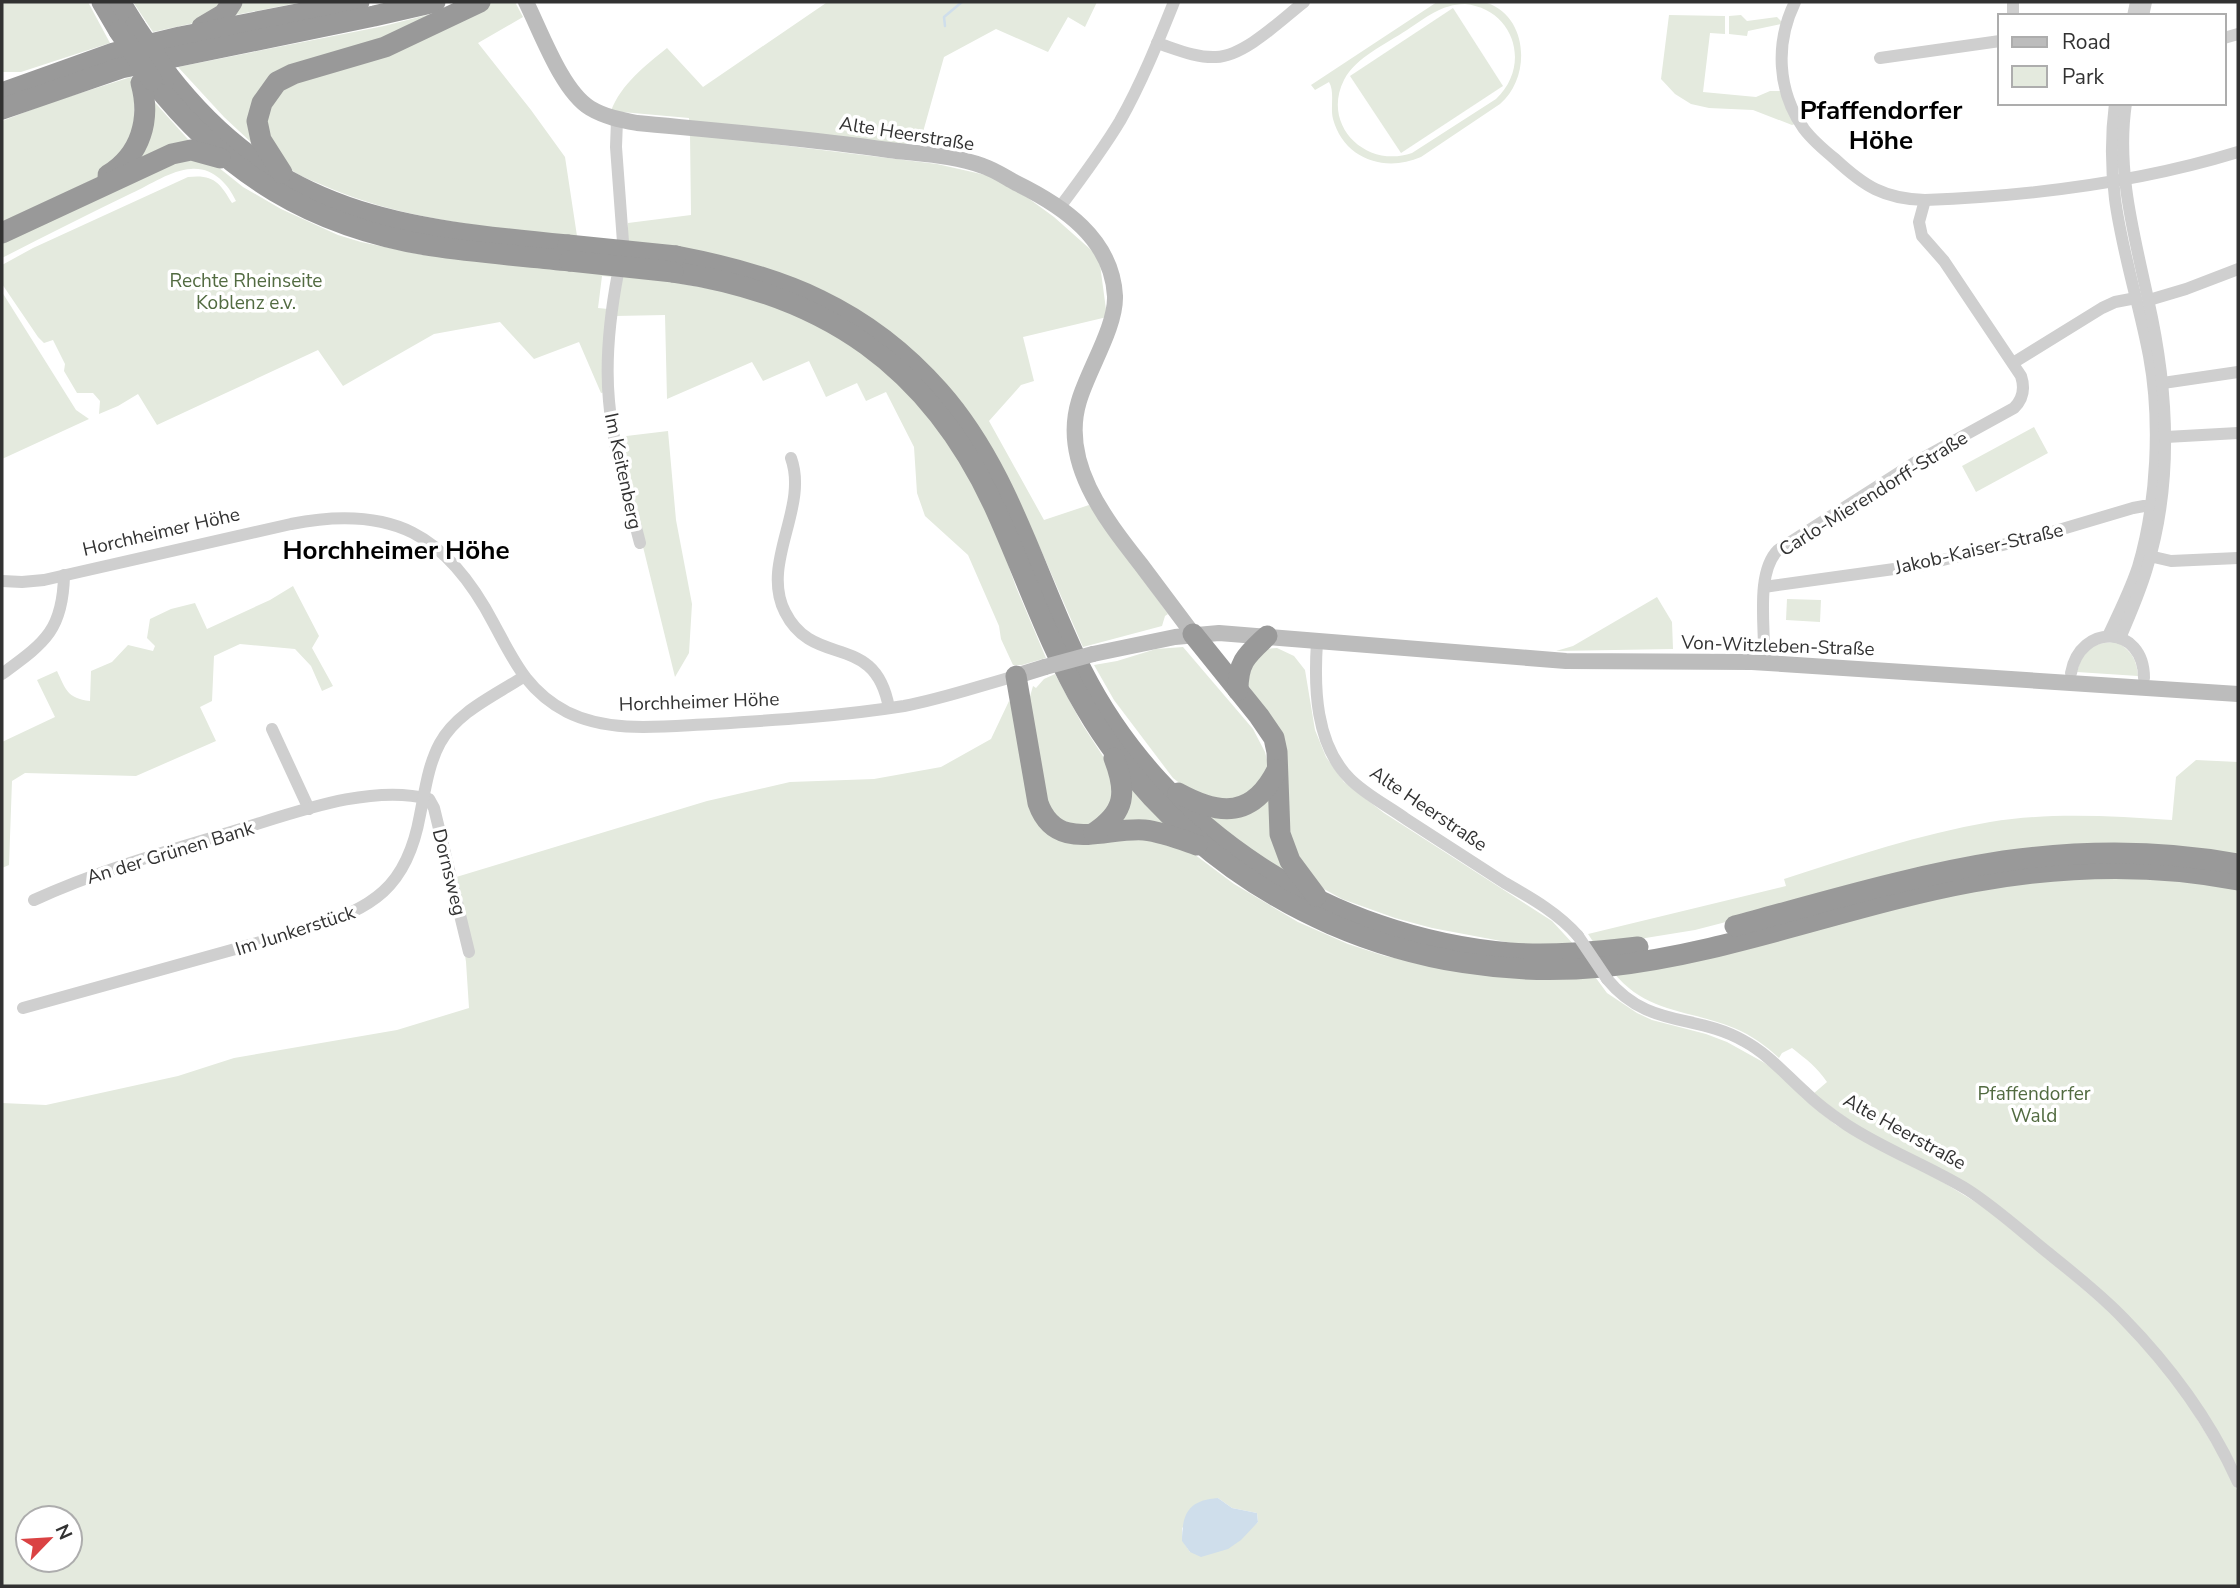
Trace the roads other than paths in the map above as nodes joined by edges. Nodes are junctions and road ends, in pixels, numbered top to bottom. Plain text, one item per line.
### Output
1 (103, 2) edge
2 (120, 2) edge
3 (232, 2) edge
4 (359, 2) edge
5 (435, 2) edge
6 (480, 2) edge
7 (526, 2) edge
8 (1174, 2) edge
9 (1304, 2) edge
10 (1795, 2) edge
11 (127, 29) junction
12 (180, 37) junction
13 (1998, 41) edge
14 (1157, 43) junction
15 (100, 57) junction
16 (1880, 58) dead end
17 (2, 75) edge
18 (154, 79) junction
19 (51, 90) junction
20 (2, 93) edge
21 (2115, 105) edge
22 (2126, 105) edge
23 (2, 109) edge
24 (2, 115) edge
25 (617, 120) junction
26 (2238, 152) edge
27 (232, 163) junction
28 (2119, 180) junction
29 (290, 183) junction
30 (1925, 200) junction
31 (1060, 206) junction
32 (2, 226) edge
33 (2, 233) edge
34 (622, 242) dead end
35 (569, 253) junction
36 (674, 264) junction
37 (2238, 269) edge
38 (618, 273) dead end
39 (2142, 300) junction
40 (2013, 363) junction
41 (2238, 372) edge
42 (2163, 383) junction
43 (2238, 433) edge
44 (2161, 436) junction
45 (791, 458) dead end
46 (2155, 507) junction
47 (640, 543) dead end
48 (2146, 555) junction
49 (2238, 558) edge
50 (64, 575) junction
51 (2, 581) edge
52 (1764, 587) junction
53 (1193, 634) junction
54 (1268, 636) junction
55 (2114, 637) junction
56 (1317, 642) junction
57 (1764, 649) dead end
58 (2071, 673) dead end
59 (2, 674) edge
60 (1016, 676) junction
61 (523, 677) junction
62 (2144, 678) dead end
63 (1238, 690) junction
64 (2238, 694) edge
65 (889, 708) junction
66 (272, 729) dead end
67 (1108, 743) junction
68 (1277, 770) junction
69 (1161, 784) junction
70 (424, 798) junction
71 (309, 809) junction
72 (1094, 833) junction
73 (1206, 848) junction
74 (2238, 864) edge
75 (2238, 880) edge
76 (34, 900) dead end
77 (1322, 903) junction
78 (470, 953) dead end
79 (23, 1008) dead end
80 (2238, 1482) edge

1 - 11 highway
2 - 11 highway
3 - 12 highway
4 - 12 highway
5 - 19 highway
6 - 29 highway
7 - 25 street, Alte Heerstraße
8 - 14 street
9 - 14 street
10 - 30 street
11 - 18 highway, bridge
11 - 18 highway, bridge
12 - 15 highway
13 - 16 street
14 - 31 street
15 - 17 highway
15 - 20 highway
18 - 27 highway
18 - 29 highway
18 - 32 highway
19 - 23 highway
19 - 24 highway
21 - 28 street
22 - 28 street
25 - 31 street, Alte Heerstraße
25 - 34 street
26 - 28 street
27 - 33 highway
27 - 35 highway
28 - 30 street
28 - 39 street
29 - 35 highway
30 - 40 street, Carlo-Mierendorff-Straße
31 - 53 street, Alte Heerstraße
35 - 36 highway, bridge
36 - 67 highway
36 - 69 highway
37 - 39 street
38 - 47 street, Im Keitenberg
39 - 40 street
39 - 42 street
39 - 44 street
40 - 52 street, Carlo-Mierendorff-Straße
41 - 42 street
42 - 44 street
43 - 44 street
44 - 46 street
45 - 65 street
46 - 48 street
46 - 52 street, Jakob-Kaiser-Straße
48 - 49 street
48 - 55 street
50 - 51 street, Horchheimer Höhe
50 - 59 street
50 - 61 street, Horchheimer Höhe
52 - 57 street, Carlo-Mierendorff-Straße
53 - 54 street
53 - 60 street, Horchheimer Höhe, bridge
53 - 63 highway
54 - 56 street
54 - 63 highway
55 - 58 street
55 - 62 street
56 - 64 street, Von-Witzleben-Straße
56 - 80 street, Alte Heerstraße, bridge
60 - 65 street, Horchheimer Höhe
60 - 72 highway
61 - 65 street, Horchheimer Höhe
61 - 70 street, Im Junkerstück
63 - 68 highway
66 - 71 street
67 - 72 highway
67 - 73 highway
68 - 69 highway
68 - 77 highway
69 - 77 highway
70 - 71 street, An der Grünen Bank
70 - 78 street, Dornsweg
70 - 79 street, Im Junkerstück
71 - 76 street, An der Grünen Bank
72 - 73 highway
73 - 75 highway
74 - 77 highway

